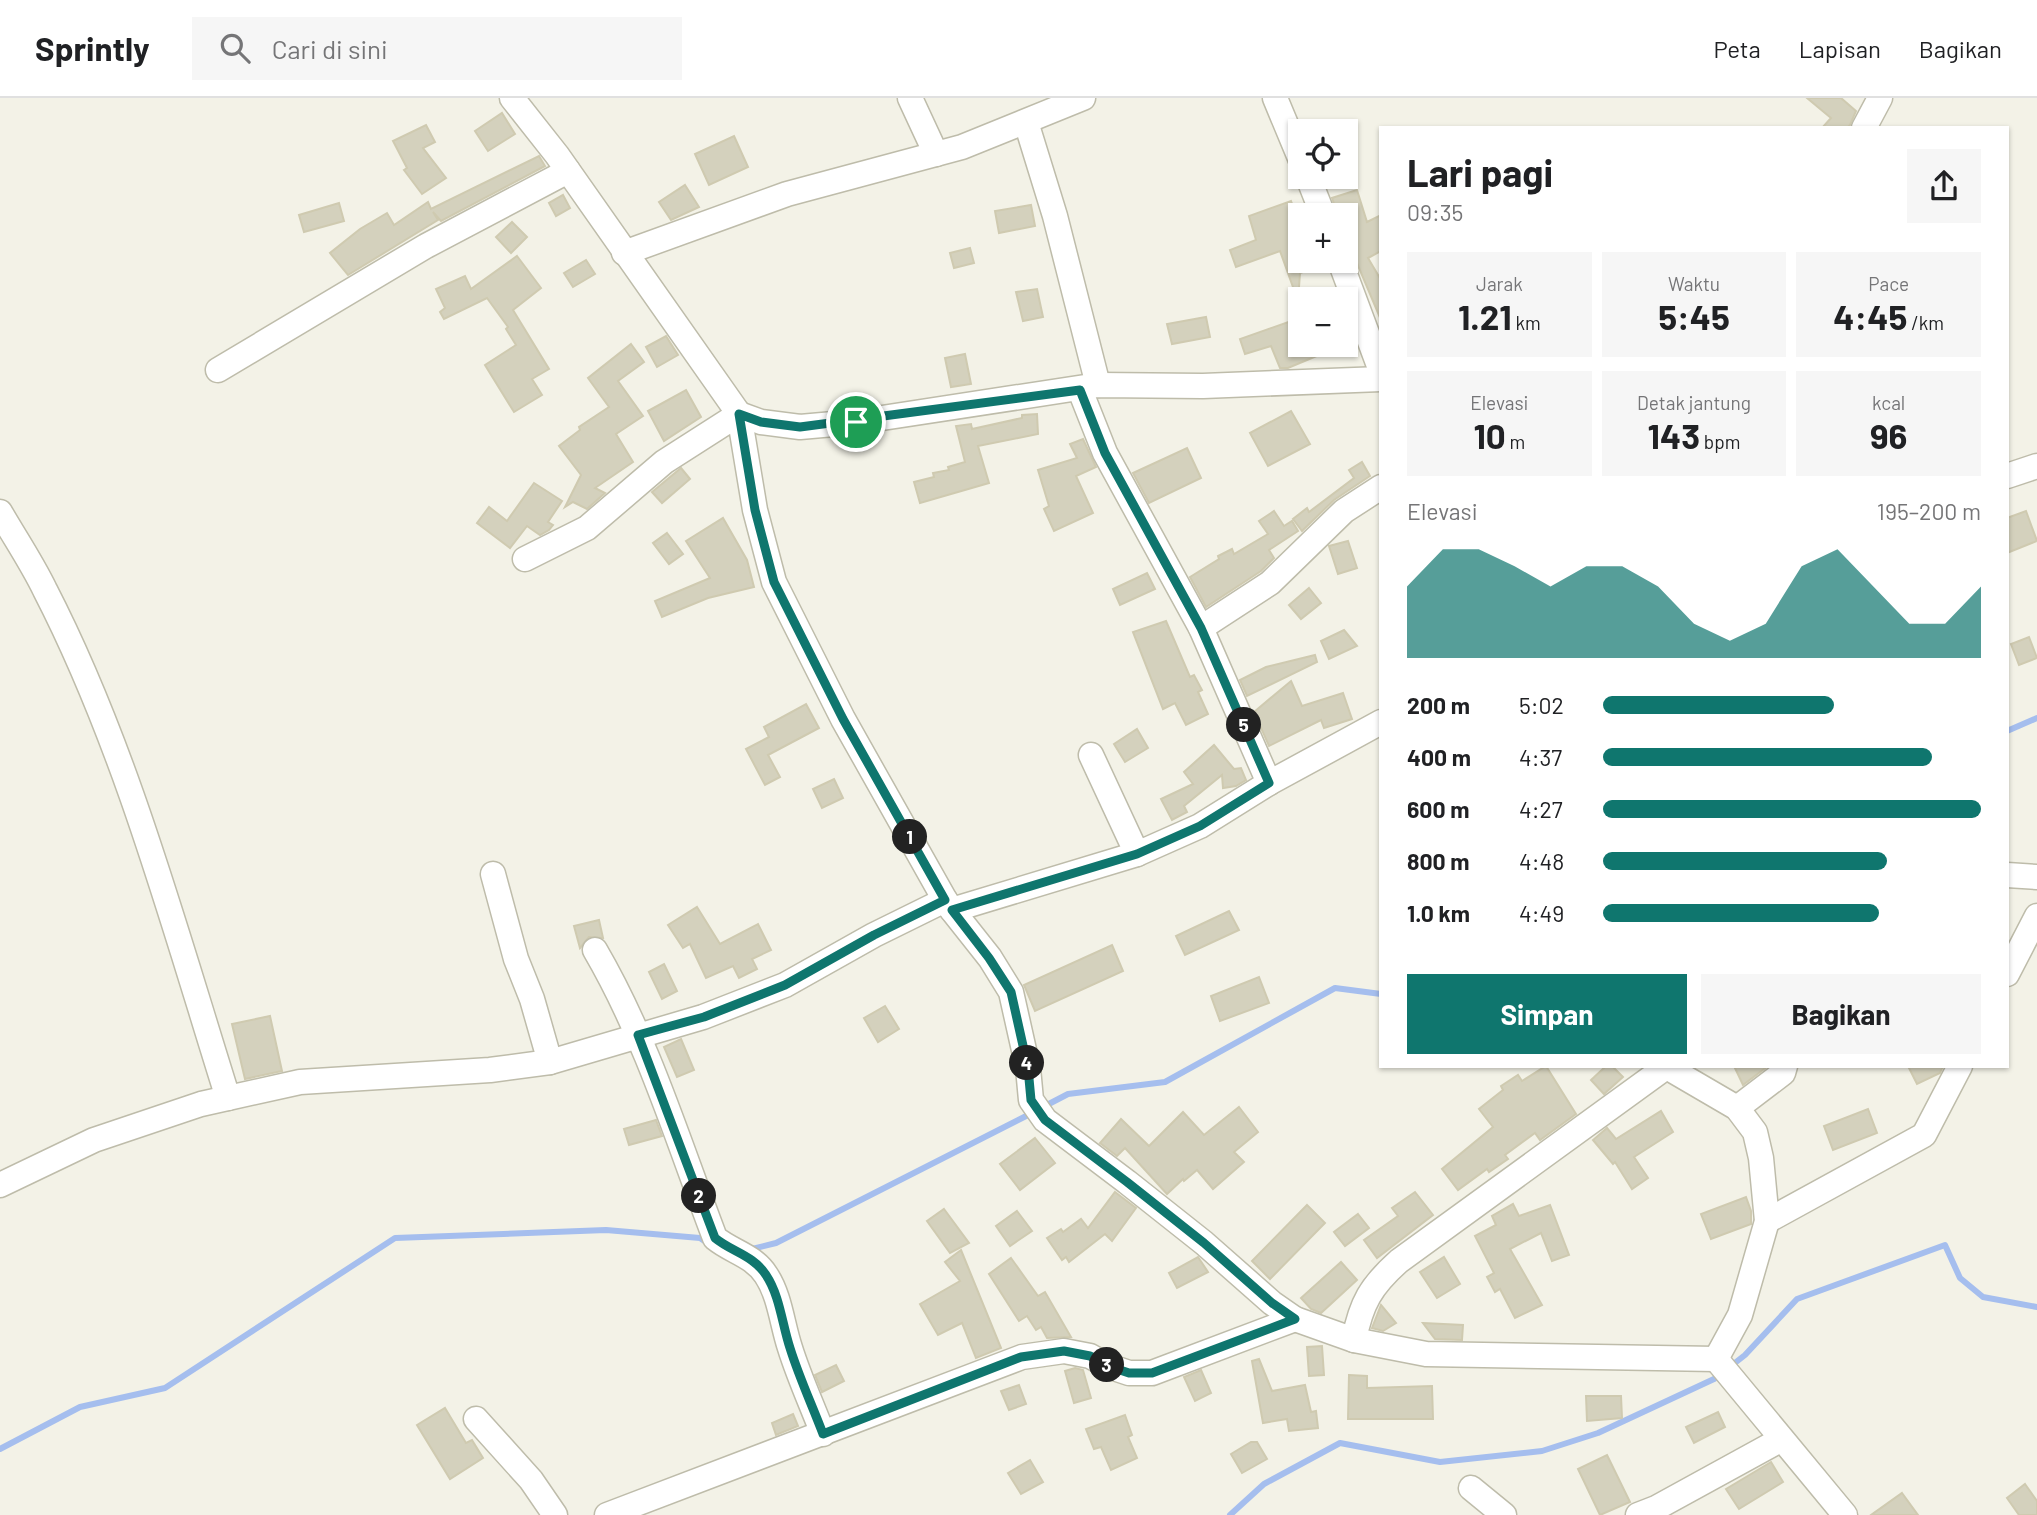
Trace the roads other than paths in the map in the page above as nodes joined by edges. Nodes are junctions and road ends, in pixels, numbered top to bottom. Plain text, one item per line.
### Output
1 (512, 98) edge
2 (910, 98) edge
3 (1083, 98) edge
4 (1275, 98) edge
5 (1880, 98) edge
6 (1026, 122) junction
7 (1865, 126) edge
8 (1288, 129) edge
9 (936, 154) junction
10 (568, 171) junction
11 (624, 253) junction
12 (1344, 273) edge
13 (1379, 366) edge
14 (218, 370) dead end
15 (1379, 379) edge
16 (1089, 387) junction
17 (739, 414) junction
18 (2037, 466) edge
19 (2009, 475) edge
20 (1379, 488) edge
21 (0, 512) edge
22 (525, 559) dead end
23 (1201, 628) junction
24 (1379, 723) edge
25 (1091, 755) dead end
26 (1269, 783) junction
27 (1137, 854) junction
28 (493, 874) dead end
29 (2009, 874) edge
30 (2037, 877) edge
31 (949, 905) junction
32 (2037, 916) edge
33 (595, 950) dead end
34 (2009, 970) edge
35 (638, 1035) junction
36 (550, 1062) junction
37 (1663, 1068) edge
38 (1669, 1068) edge
39 (1784, 1068) edge
40 (1959, 1068) edge
41 (228, 1098) junction
42 (1737, 1108) junction
43 (0, 1185) edge
44 (1768, 1221) junction
45 (1295, 1319) junction
46 (1353, 1340) junction
47 (1723, 1369) junction
48 (476, 1419) dead end
49 (823, 1434) junction
50 (1780, 1440) junction
51 (1471, 1488) dead end
52 (659, 1506) edge
53 (1651, 1513) edge
54 (555, 1515) edge
55 (607, 1515) edge
56 (1504, 1515) edge
57 (1845, 1515) edge

1 - 10 street
2 - 9 street
3 - 6 street
4 - 8 street
5 - 7 street
6 - 9 street
6 - 16 street
9 - 11 street
10 - 11 street
10 - 14 street
11 - 17 street
12 - 13 street
15 - 16 street
16 - 17 street
16 - 23 street
17 - 22 street
17 - 31 street
18 - 19 street
20 - 23 street
21 - 41 street
23 - 26 street
24 - 26 street
25 - 27 street
26 - 27 street
27 - 31 street
28 - 36 street
29 - 30 street
31 - 35 street
31 - 45 street
32 - 34 street
33 - 35 street
35 - 36 street
35 - 49 street
36 - 41 street
37 - 46 street
38 - 42 street
39 - 42 street
40 - 44 street
41 - 43 street
42 - 44 street
44 - 47 street
45 - 46 street
45 - 49 street
46 - 47 street
47 - 50 street
48 - 54 street
49 - 52 street
50 - 53 street
50 - 57 street
51 - 56 street
52 - 55 street

